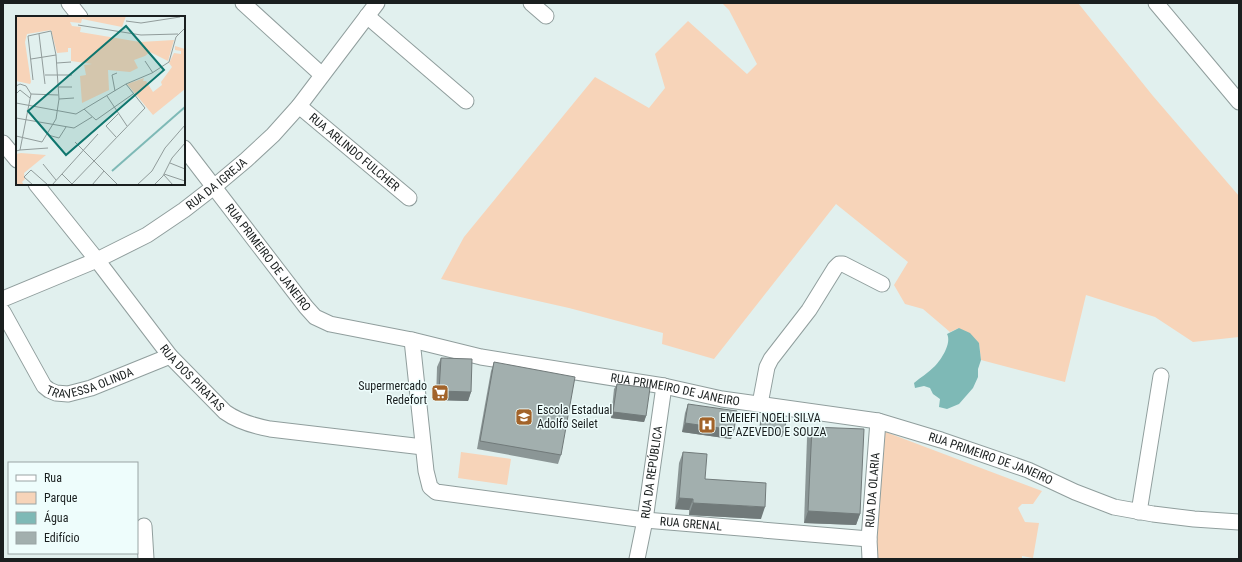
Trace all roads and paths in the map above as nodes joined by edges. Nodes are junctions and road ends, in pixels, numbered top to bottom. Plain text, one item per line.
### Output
1 (69, 3) edge
2 (243, 3) edge
3 (377, 3) edge
4 (530, 3) edge
5 (1156, 3) edge
6 (79, 16) edge
7 (367, 16) junction
8 (546, 16) dead end
9 (322, 75) junction
10 (466, 101) dead end
11 (1239, 102) edge
12 (300, 106) junction
13 (3, 143) edge
14 (185, 149) edge
15 (16, 159) edge
16 (37, 185) edge
17 (214, 186) junction
18 (409, 198) dead end
19 (97, 260) junction
20 (882, 284) dead end
21 (3, 299) edge
22 (3, 312) edge
23 (412, 340) junction
24 (170, 356) junction
25 (1161, 376) dead end
26 (664, 386) junction
27 (760, 404) junction
28 (878, 421) junction
29 (423, 447) junction
30 (1139, 512) junction
31 (645, 520) junction
32 (1239, 522) edge
33 (144, 526) dead end
34 (869, 539) junction
35 (146, 559) edge
36 (637, 559) edge
37 (870, 559) edge

1 - 6 street
2 - 9 street
3 - 7 street, RUA DA IGREJA
4 - 8 street
5 - 11 street
7 - 9 street, RUA DA IGREJA
7 - 10 street
9 - 12 street, RUA DA IGREJA
12 - 17 street, RUA DA IGREJA
12 - 18 street, RUA ARLINDO FULCHER
13 - 15 street
14 - 17 street, RUA PRIMEIRO DE JANEIRO
16 - 19 street, RUA DOS PIRATAS
17 - 19 street, RUA DA IGREJA
17 - 23 street, RUA PRIMEIRO DE JANEIRO
19 - 21 street, RUA DA IGREJA
19 - 24 street, RUA DOS PIRATAS
20 - 27 street
22 - 24 street, TRAVESSA OLINDA
23 - 26 street, RUA PRIMEIRO DE JANEIRO
23 - 29 street
24 - 29 street, RUA DOS PIRATAS
25 - 30 street
26 - 27 street, RUA PRIMEIRO DE JANEIRO
26 - 31 street, RUA DA REPÚBLICA
27 - 28 street, RUA PRIMEIRO DE JANEIRO
28 - 30 street, RUA PRIMEIRO DE JANEIRO
28 - 34 street, RUA DA OLARIA
29 - 31 street, RUA GRENAL
30 - 32 street, RUA PRIMEIRO DE JANEIRO
31 - 34 street, RUA GRENAL
31 - 36 street, RUA DA REPÚBLICA
33 - 35 street
34 - 37 street, RUA DA OLARIA

